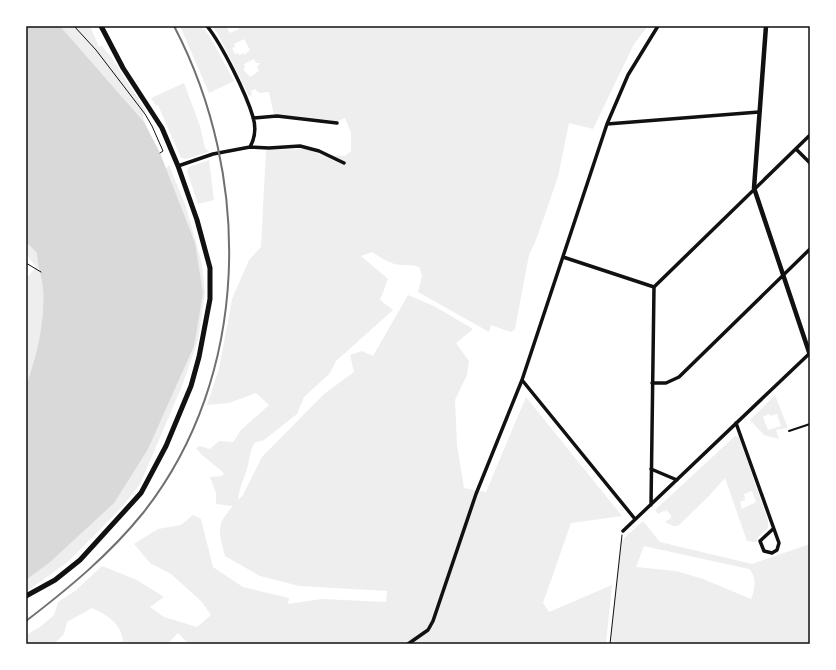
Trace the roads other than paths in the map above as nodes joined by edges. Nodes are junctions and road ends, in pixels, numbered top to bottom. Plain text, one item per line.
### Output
1 (101, 26) edge
2 (207, 26) edge
3 (658, 26) edge
4 (766, 26) edge
5 (759, 112) junction
6 (253, 118) junction
7 (337, 123) dead end
8 (607, 124) junction
9 (810, 135) edge
10 (250, 147) junction
11 (796, 149) junction
12 (344, 163) dead end
13 (810, 163) edge
14 (178, 166) junction
15 (754, 188) junction
16 (810, 249) edge
17 (563, 256) junction
18 (783, 275) junction
19 (654, 287) junction
20 (810, 354) edge
21 (522, 380) junction
22 (652, 383) junction
23 (736, 423) junction
24 (810, 424) edge
25 (789, 431) dead end
26 (651, 469) junction
27 (677, 480) junction
28 (651, 505) junction
29 (635, 520) junction
30 (774, 529) junction
31 (623, 531) road end
32 (26, 596) edge
33 (408, 644) edge

1 - 14 main road
2 - 6 street
3 - 8 street
4 - 5 street
5 - 8 street
5 - 15 street
6 - 7 street
6 - 10 street
8 - 17 street
9 - 11 street
10 - 12 street
10 - 14 street
11 - 13 street
11 - 15 street
14 - 32 main road
15 - 18 street
15 - 19 street
16 - 18 street
17 - 19 street
17 - 21 street
18 - 20 street
18 - 22 street
19 - 22 street
20 - 23 street
21 - 29 street
21 - 33 street
22 - 26 street
23 - 27 street
23 - 30 street
24 - 25 lane
26 - 27 street
26 - 28 street
27 - 28 street
28 - 29 street
29 - 31 street
30 - 30 street

